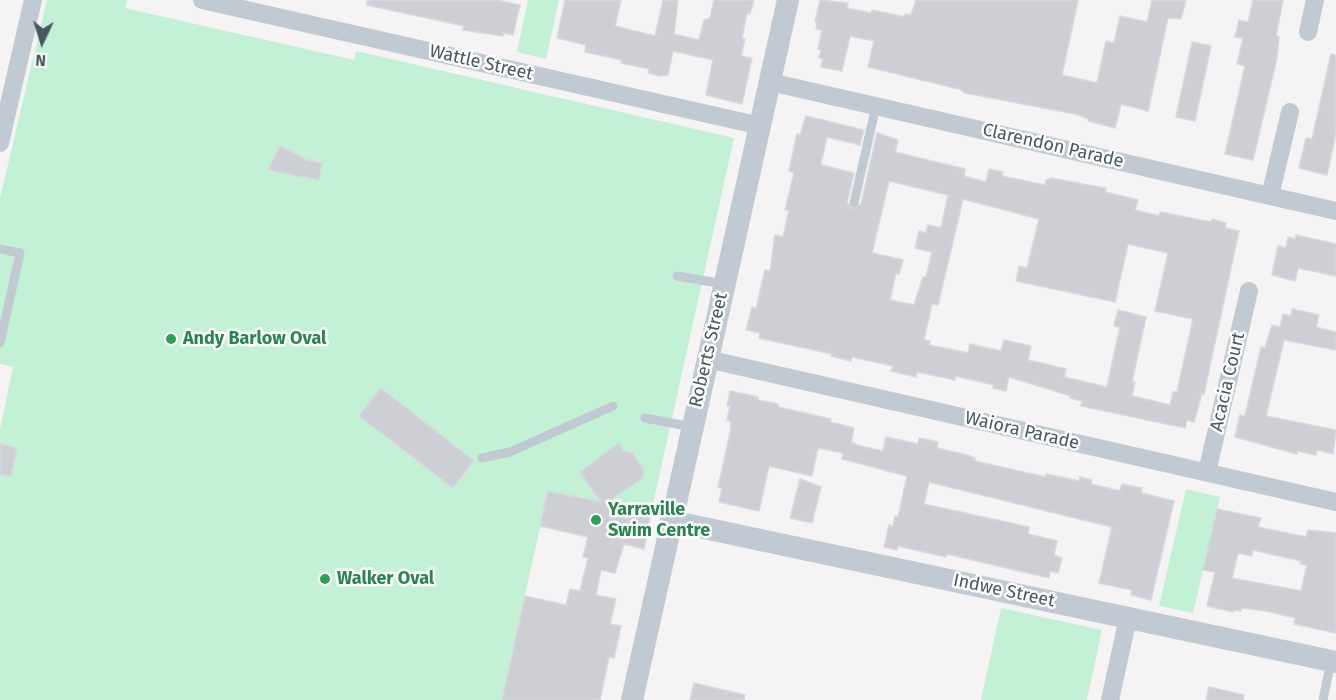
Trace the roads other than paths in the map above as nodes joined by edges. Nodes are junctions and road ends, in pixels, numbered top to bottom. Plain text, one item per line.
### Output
1 (33, 0) edge
2 (202, 0) edge
3 (788, 0) edge
4 (1315, 0) edge
5 (1308, 32) dead end
6 (8, 68) edge
7 (770, 82) junction
8 (876, 106) junction
9 (1290, 112) dead end
10 (760, 126) junction
11 (0, 143) edge
12 (1270, 196) junction
13 (854, 203) dead end
14 (1336, 211) edge
15 (0, 249) edge
16 (677, 276) dead end
17 (724, 284) junction
18 (1249, 291) dead end
19 (0, 343) edge
20 (707, 359) junction
21 (613, 406) dead end
22 (645, 418) dead end
23 (692, 427) junction
24 (482, 458) dead end
25 (1207, 472) junction
26 (1336, 502) edge
27 (671, 521) junction
28 (1128, 618) junction
29 (1334, 661) edge
30 (632, 700) edge
31 (1110, 700) edge
32 (1323, 700) edge

1 - 6 street
2 - 10 street, Wattle Street
3 - 7 street, Roberts Street
4 - 5 street
6 - 11 street
7 - 8 street, Clarendon Parade
7 - 10 street, Roberts Street
8 - 12 street, Clarendon Parade
8 - 13 lane
9 - 12 street
10 - 17 street, Roberts Street
12 - 14 street, Clarendon Parade
15 - 19 lane
16 - 17 lane
17 - 20 street, Roberts Street
18 - 25 street, Acacia Court
20 - 23 street, Roberts Street
20 - 25 street, Waiora Parade
21 - 24 lane
22 - 23 lane
23 - 27 street, Roberts Street
25 - 26 street, Waiora Parade
27 - 28 street, Indwe Street
27 - 30 street, Roberts Street
28 - 29 street, Indwe Street
28 - 31 street
29 - 32 lane

